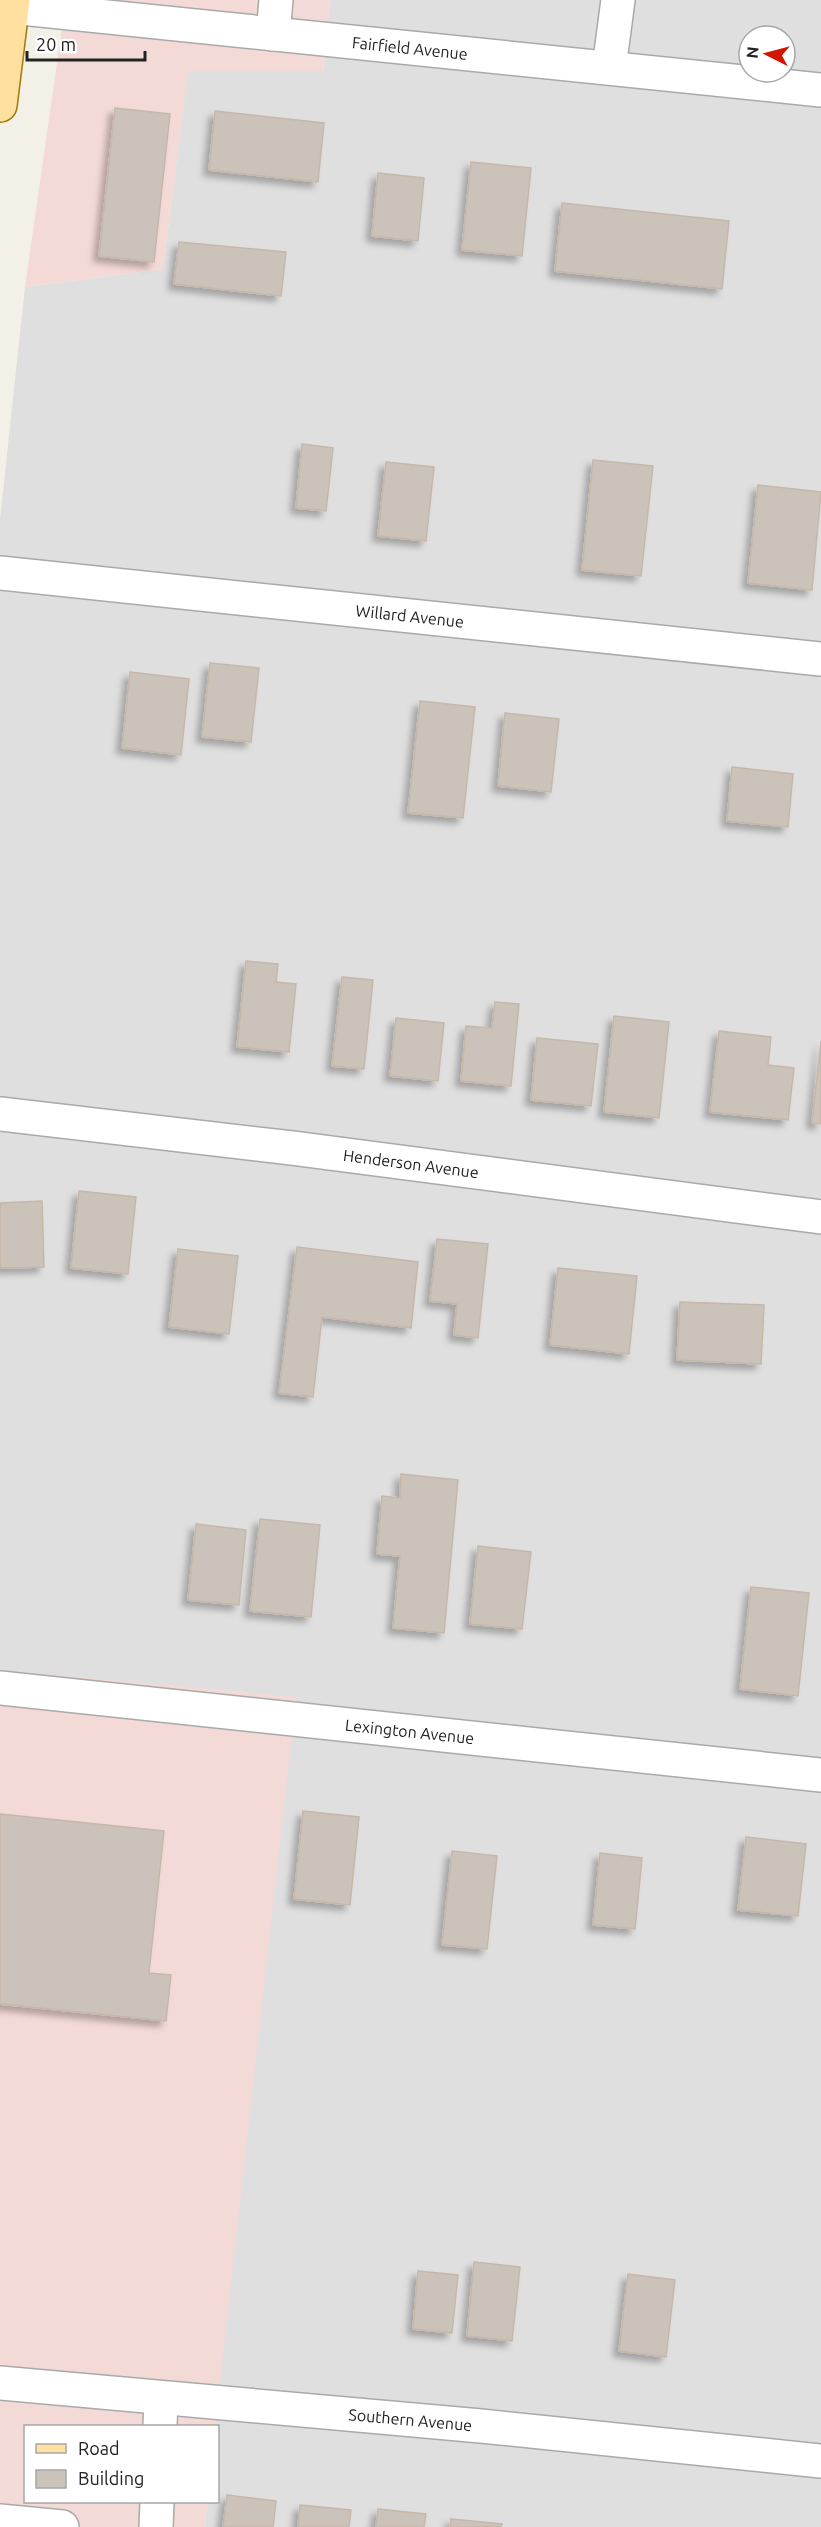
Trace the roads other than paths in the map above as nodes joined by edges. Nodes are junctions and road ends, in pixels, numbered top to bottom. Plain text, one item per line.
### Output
1 (276, 0) edge
2 (618, 0) edge
3 (9, 5) edge
4 (273, 34) junction
5 (609, 68) junction
6 (821, 90) edge
7 (0, 105) edge
8 (0, 573) edge
9 (821, 659) edge
10 (0, 1114) edge
11 (821, 1217) edge
12 (0, 1688) edge
13 (821, 1775) edge
14 (0, 2383) edge
15 (160, 2412) edge
16 (821, 2462) edge
17 (157, 2503) edge
18 (0, 2521) edge
19 (62, 2527) edge
20 (156, 2527) edge

1 - 4 street
2 - 5 street
3 - 4 street, Fairfield Avenue
3 - 7 main road
4 - 5 street, Fairfield Avenue
5 - 6 street, Fairfield Avenue
8 - 9 street, Willard Avenue
10 - 11 street, Henderson Avenue
12 - 13 street, Lexington Avenue
14 - 15 street, Southern Avenue
15 - 16 street, Southern Avenue
17 - 20 street
18 - 19 street

